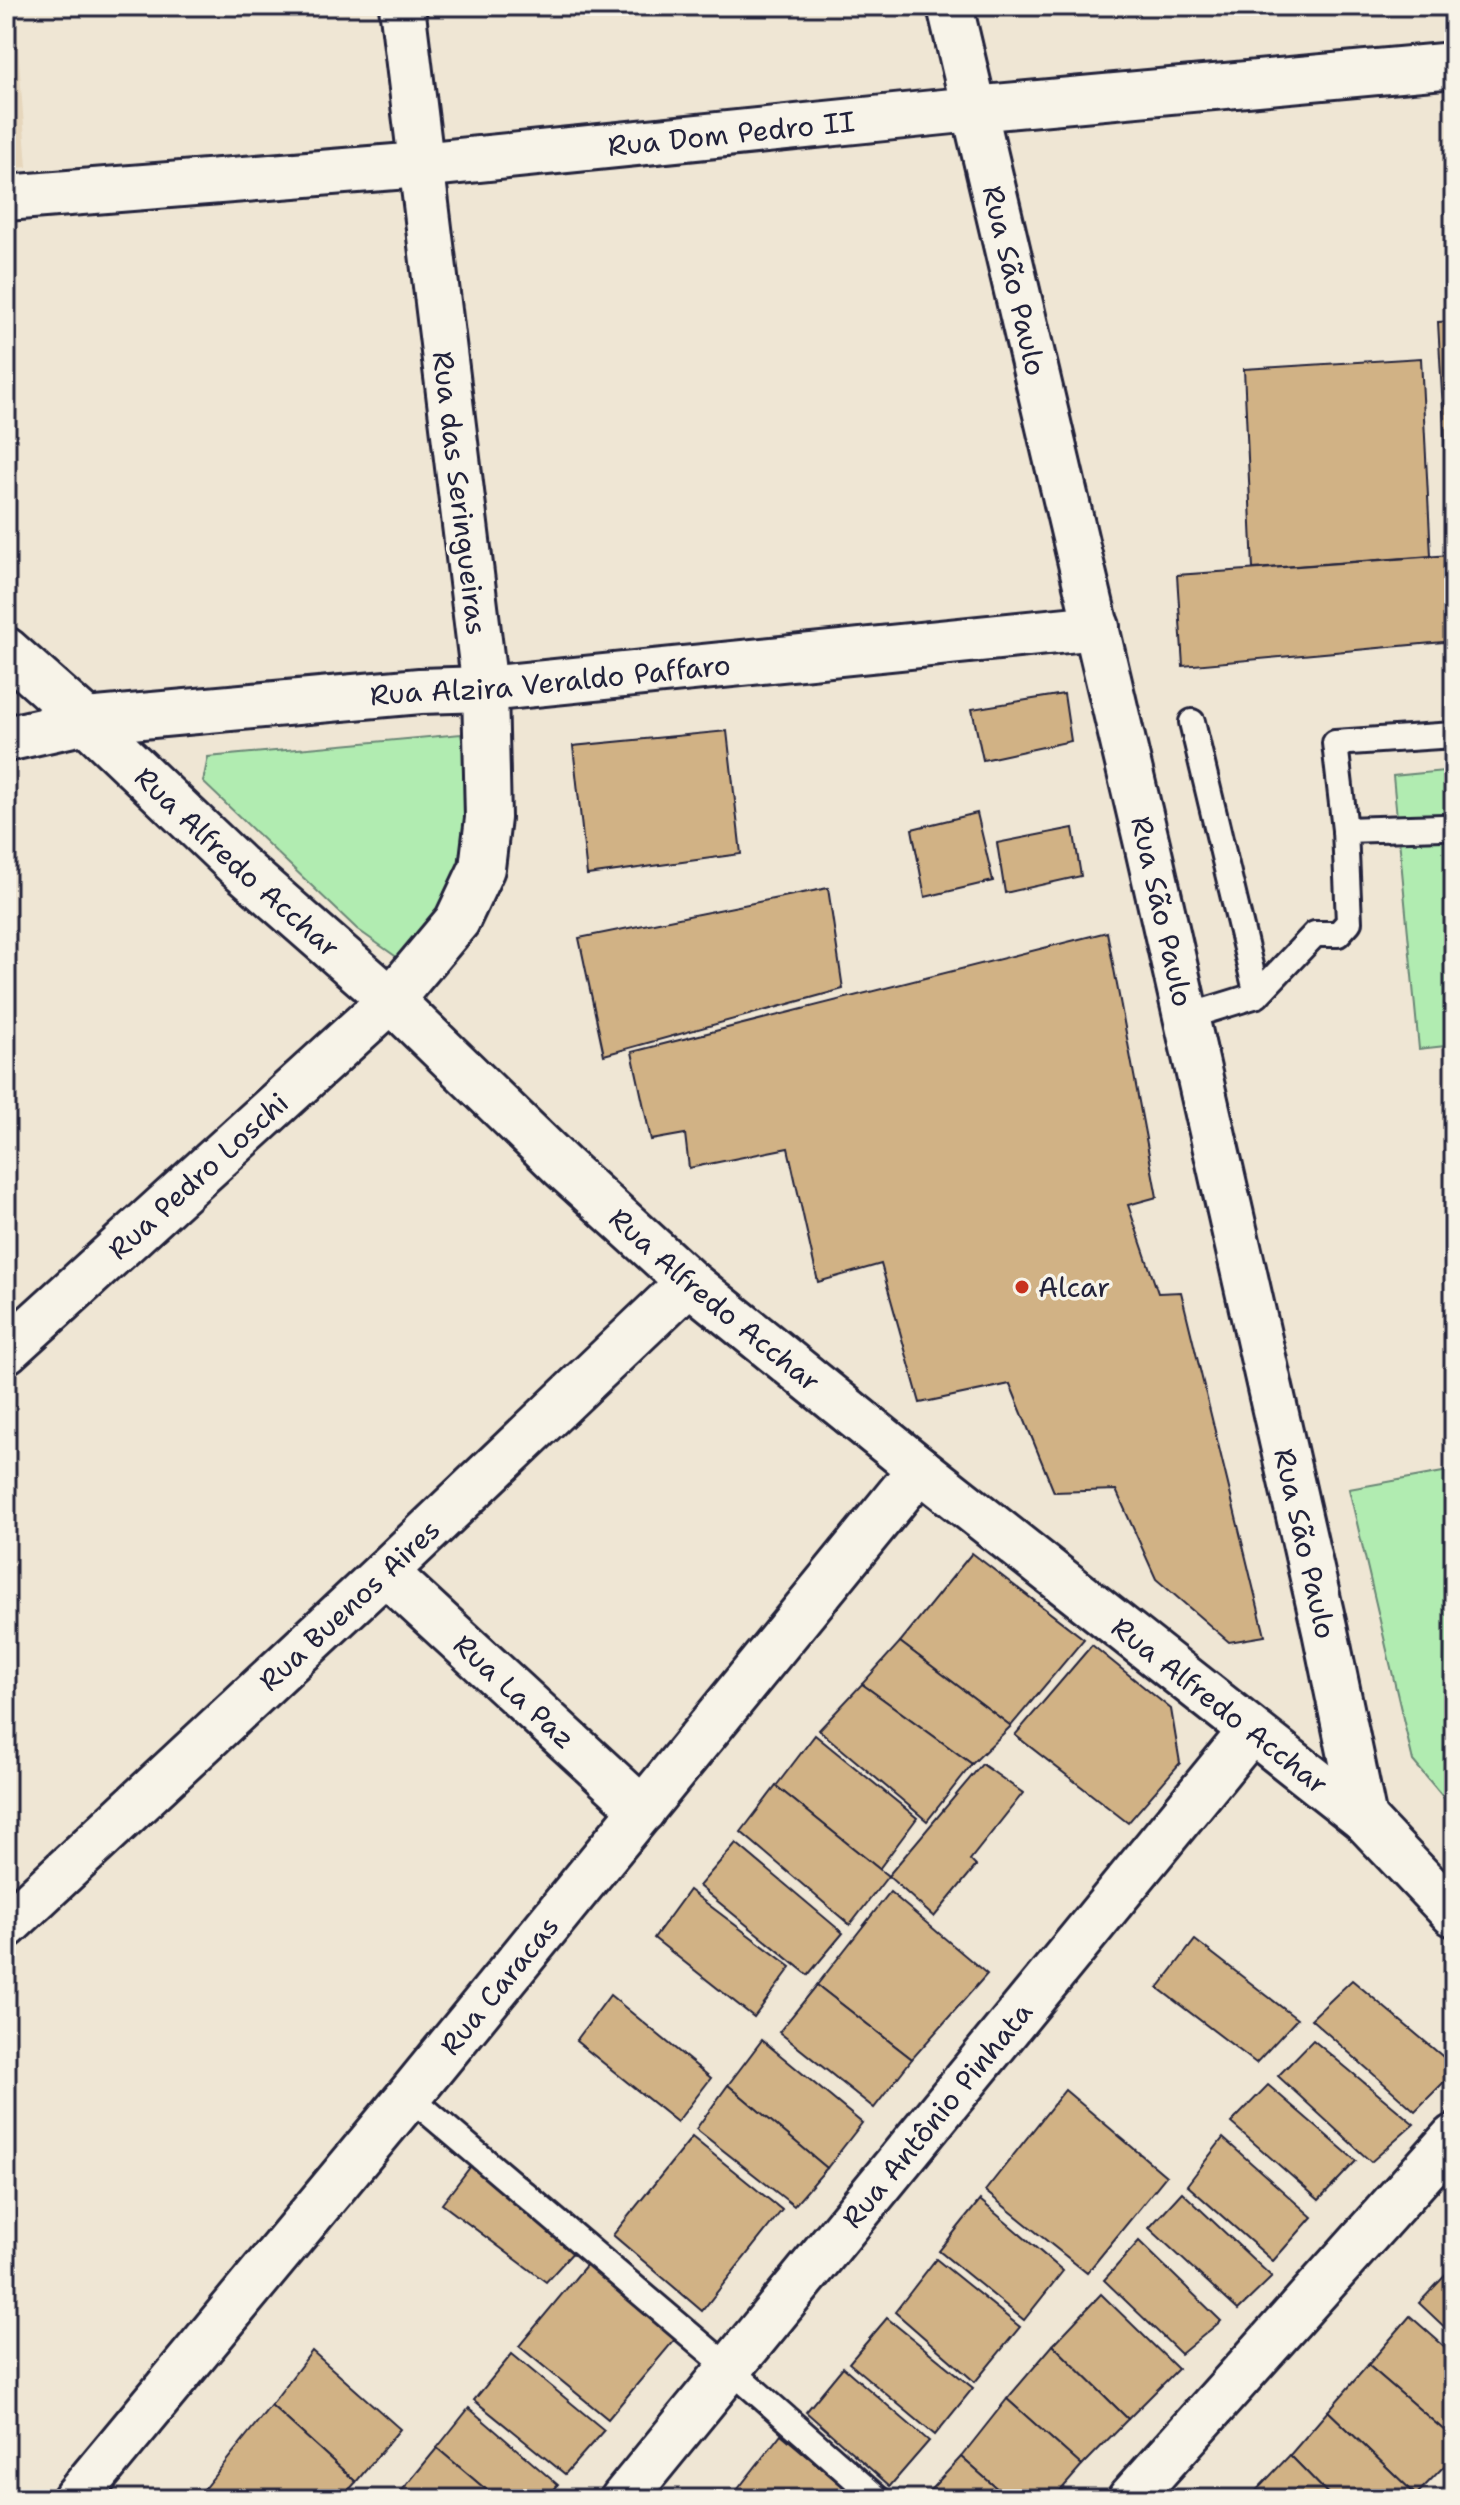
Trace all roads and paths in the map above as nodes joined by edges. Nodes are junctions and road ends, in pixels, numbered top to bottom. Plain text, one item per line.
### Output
1 (402, 6) edge
2 (950, 6) edge
3 (1454, 65) edge
4 (973, 109) junction
5 (420, 165) junction
6 (6, 198) edge
7 (1097, 627) junction
8 (6, 650) edge
9 (485, 689) junction
10 (86, 721) junction
11 (1192, 722) dead end
12 (1454, 735) edge
13 (6, 739) edge
14 (1443, 827) dead end
15 (1345, 830) junction
16 (1257, 995) junction
17 (391, 1000) junction
18 (1186, 1017) junction
19 (689, 1282) junction
20 (6, 1351) edge
21 (920, 1469) junction
22 (385, 1572) junction
23 (1251, 1731) junction
24 (643, 1810) junction
25 (1364, 1819) junction
26 (1454, 1914) edge
27 (6, 1926) edge
28 (409, 2096) junction
29 (1454, 2137) edge
30 (729, 2368) junction
31 (75, 2499) edge
32 (623, 2499) edge
33 (878, 2499) edge
34 (1130, 2499) edge

1 - 5 street, Rua das Seringueiras
2 - 4 street, Rua São Paulo
3 - 4 street, Rua Dom Pedro II
4 - 5 street, Rua Dom Pedro II
4 - 7 street, Rua São Paulo
5 - 6 street, Rua Dom Pedro II
5 - 9 street, Rua das Seringueiras
7 - 9 street, Rua Alzira Veraldo Paffaro
7 - 18 street, Rua São Paulo
8 - 10 street, Rua Alfredo Acchar
9 - 10 street, Rua Alzira Veraldo Paffaro
9 - 17 street, Rua das Seringueiras
10 - 13 street, Rua Alzira Veraldo Paffaro
10 - 17 street, Rua Alfredo Acchar
11 - 16 lane
12 - 15 lane
14 - 15 lane
15 - 16 lane
16 - 18 lane
17 - 19 street, Rua Alfredo Acchar
17 - 20 street, Rua Pedro Loschi
18 - 25 street, Rua São Paulo
19 - 21 street, Rua Alfredo Acchar
19 - 22 street, Rua Buenos Aires
21 - 23 street, Rua Alfredo Acchar
21 - 24 street, Rua Caracas
22 - 24 street, Rua La Paz
22 - 27 street, Rua Buenos Aires
23 - 25 street, Rua Alfredo Acchar
23 - 30 street, Rua Antônio Pinhata
24 - 28 street, Rua Caracas
25 - 26 street, Rua Alfredo Acchar
28 - 30 lane
28 - 31 street, Rua Caracas
29 - 34 street
30 - 32 street, Rua Antônio Pinhata
30 - 33 lane

